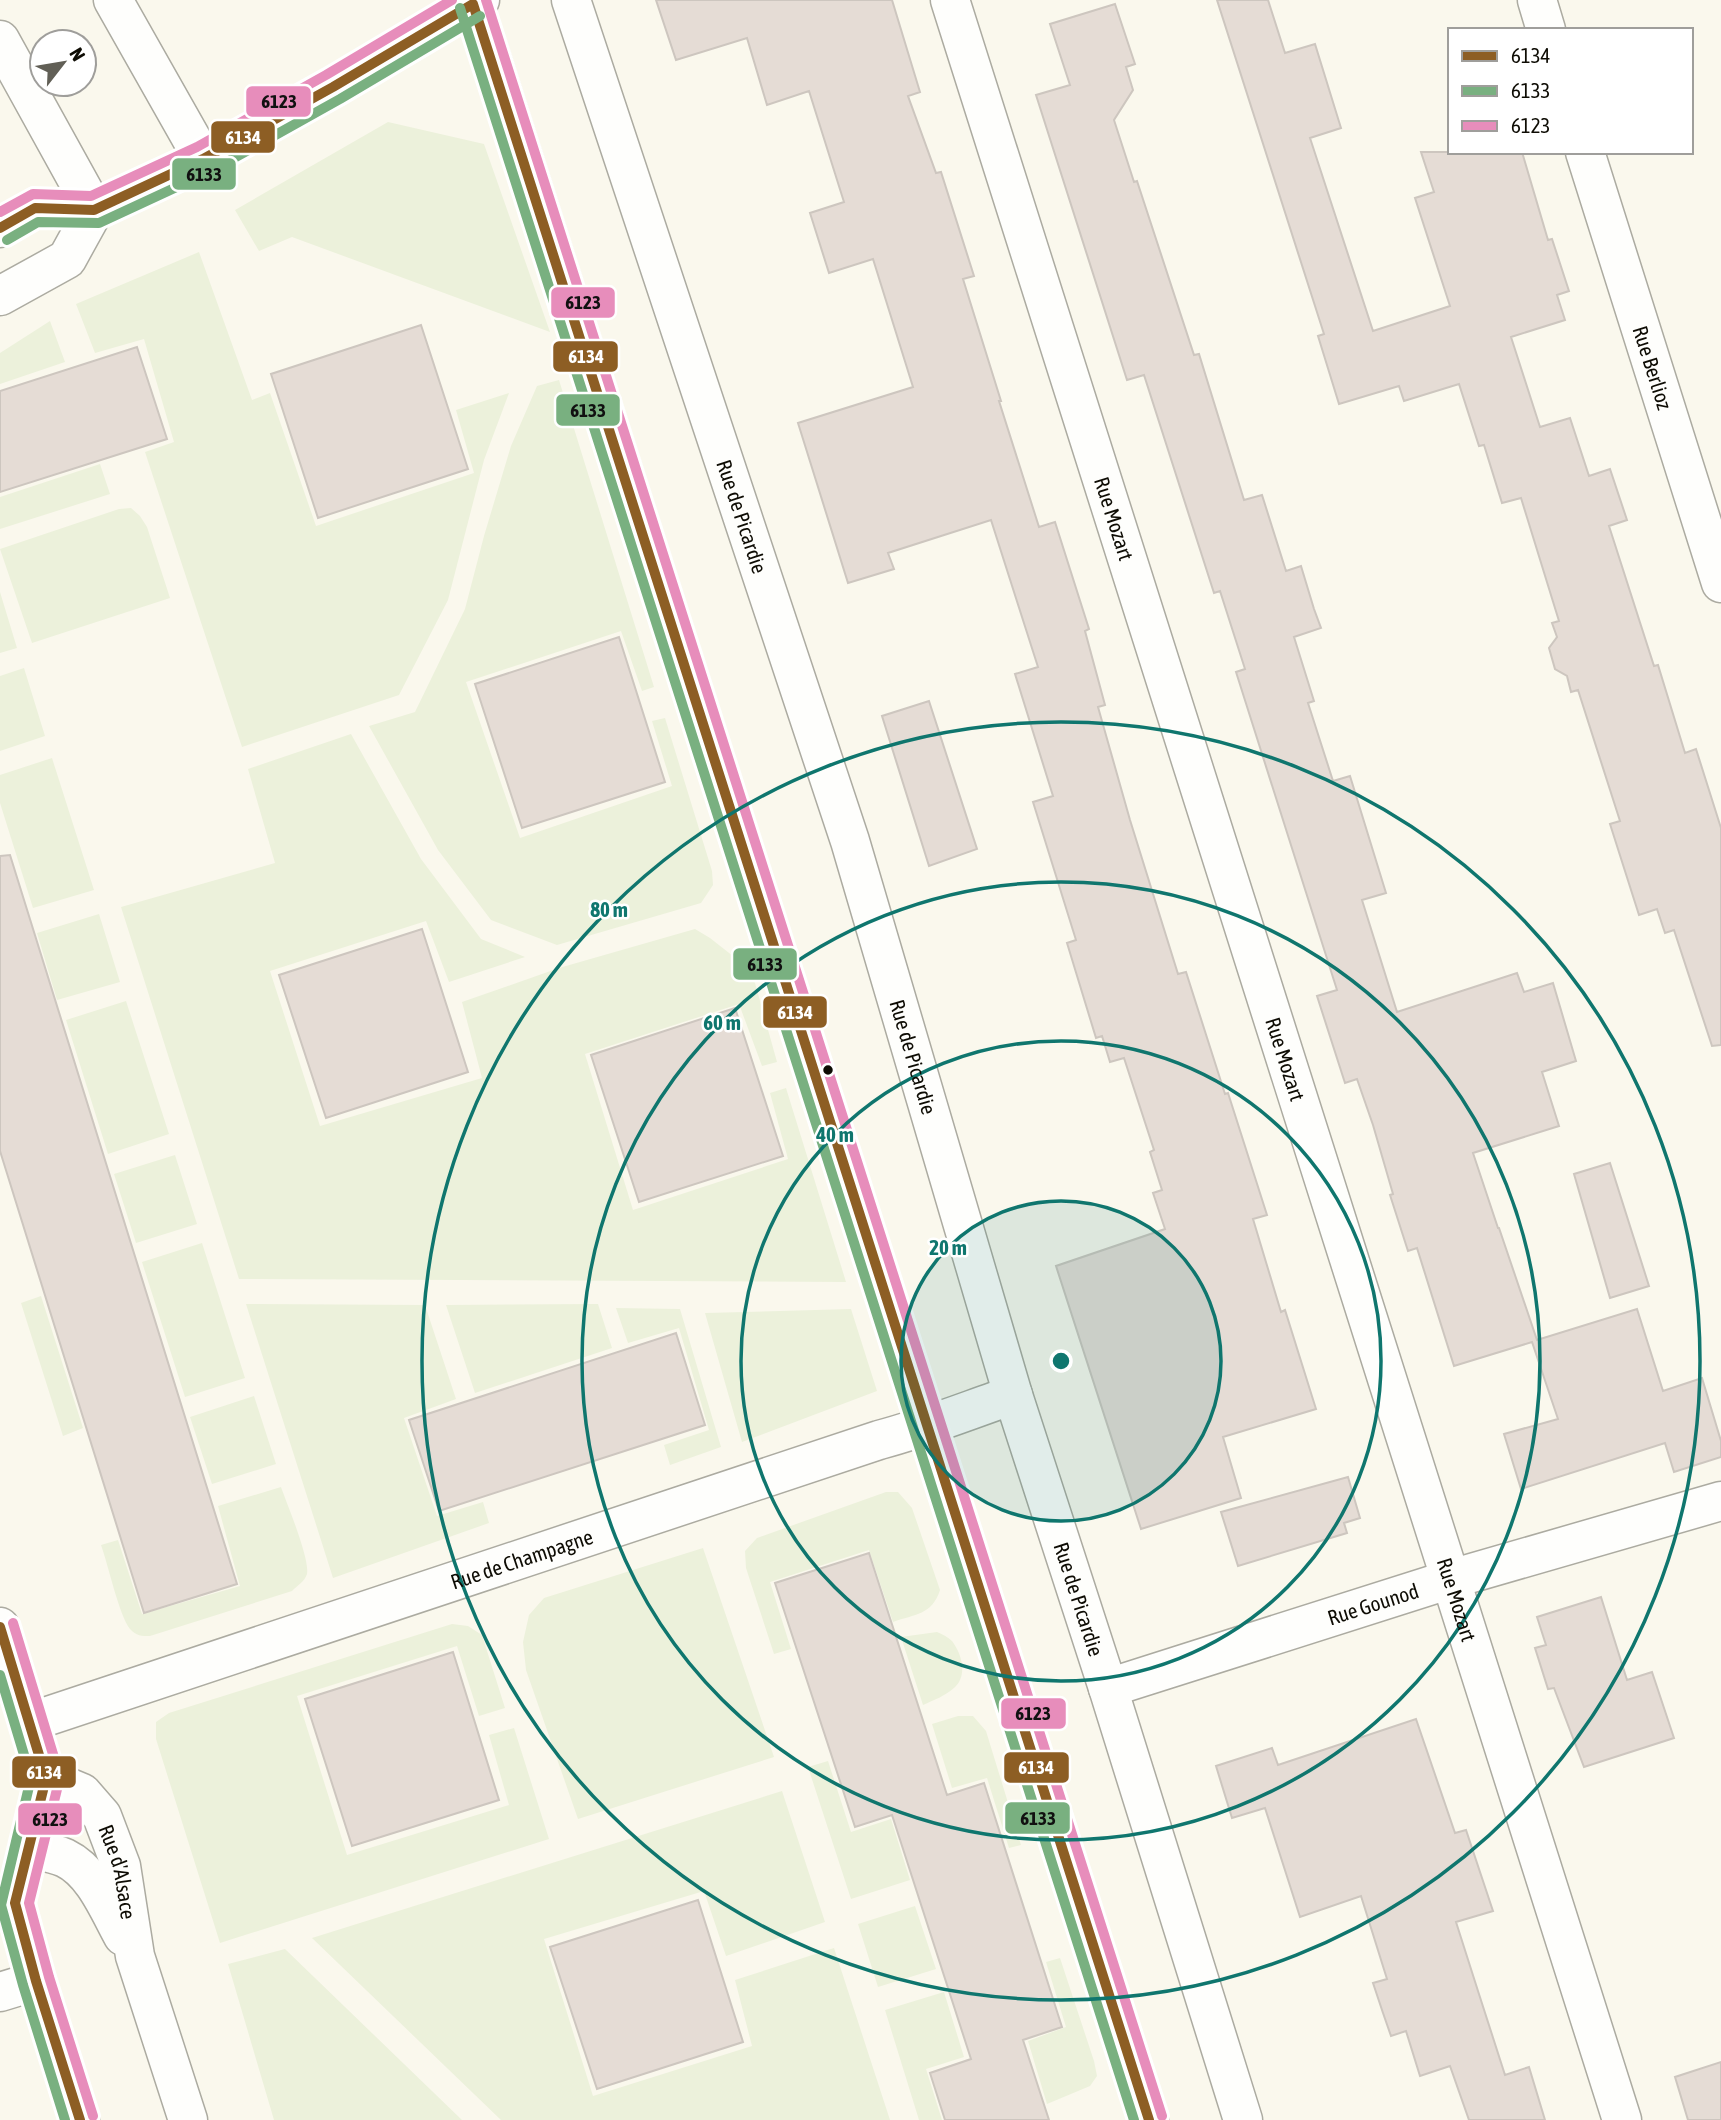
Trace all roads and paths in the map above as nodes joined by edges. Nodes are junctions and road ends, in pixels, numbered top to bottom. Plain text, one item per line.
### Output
1 (113, 0) edge
2 (571, 0) edge
3 (950, 0) edge
4 (1537, 0) edge
5 (474, 1) edge
6 (1545, 28) edge
7 (0, 40) edge
8 (1586, 154) edge
9 (203, 159) junction
10 (94, 210) junction
11 (0, 228) edge
12 (0, 296) edge
13 (1721, 583) edge
14 (1013, 1395) junction
15 (928, 1424) junction
16 (1721, 1501) edge
17 (1451, 1578) junction
18 (0, 1627) edge
19 (1108, 1688) junction
20 (30, 1722) junction
21 (47, 1778) junction
22 (28, 1847) junction
23 (135, 1956) junction
24 (36, 1981) junction
25 (0, 1992) edge
26 (80, 2120) edge
27 (188, 2120) edge
28 (1149, 2120) edge
29 (1243, 2120) edge
30 (1622, 2120) edge

1 - 9 street
2 - 14 street, Rue de Picardie
3 - 17 street, Rue Mozart
4 - 6 street
5 - 9 street
5 - 15 street
7 - 10 street
8 - 13 street, Rue Berlioz
9 - 10 street
10 - 11 street
10 - 12 street
14 - 15 street, Rue de Champagne
14 - 19 street, Rue de Picardie
15 - 20 street, Rue de Champagne
15 - 28 street
16 - 17 street, Rue Gounod
17 - 19 street, Rue Gounod
17 - 30 street, Rue Mozart
18 - 20 street
19 - 29 street, Rue de Picardie
20 - 21 street
21 - 22 street
21 - 23 street, Rue d'Alsace
22 - 23 street, Rue d'Alsace
22 - 24 street
23 - 27 street, Rue d'Alsace
24 - 25 street
24 - 26 street

